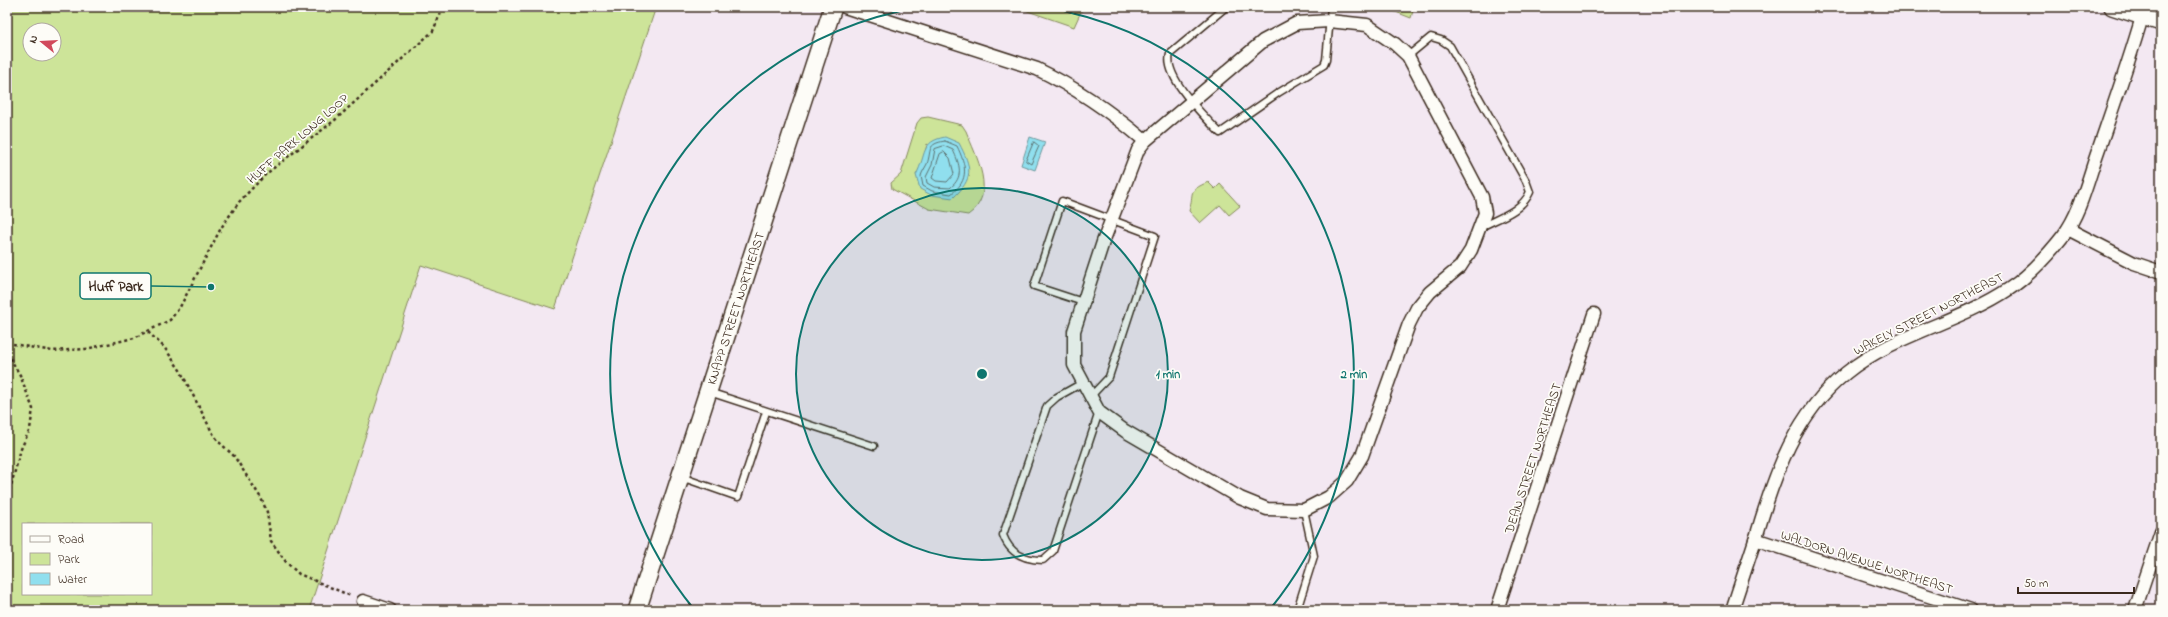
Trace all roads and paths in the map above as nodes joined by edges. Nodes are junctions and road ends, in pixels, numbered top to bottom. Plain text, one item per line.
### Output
1 (443, 7) edge
2 (833, 7) edge
3 (845, 7) edge
4 (1226, 7) edge
5 (1331, 7) edge
6 (2112, 7) edge
7 (2142, 17) junction
8 (1329, 22) junction
9 (2161, 23) edge
10 (1408, 56) junction
11 (1191, 101) junction
12 (1144, 141) junction
13 (1112, 218) junction
14 (1480, 228) junction
15 (2068, 228) junction
16 (2161, 272) edge
17 (1083, 302) junction
18 (1594, 314) dead end
19 (148, 332) junction
20 (7, 343) edge
21 (7, 354) edge
22 (1084, 382) junction
23 (707, 392) junction
24 (1091, 396) junction
25 (766, 412) junction
26 (1100, 412) junction
27 (874, 446) dead end
28 (679, 477) junction
29 (7, 500) edge
30 (1304, 510) junction
31 (2161, 532) edge
32 (1755, 539) junction
33 (363, 601) joint
34 (390, 610) edge
35 (637, 610) edge
36 (1297, 610) edge
37 (1497, 610) edge
38 (1732, 610) edge
39 (1971, 610) edge
40 (2135, 610) edge

1 - 19 path, HUFF PARK LONG LOOP
2 - 23 main road, KNAPP STREET NORTHEAST
3 - 12 street
4 - 11 lane
5 - 8 lane
6 - 7 street
7 - 9 street
7 - 15 street, WAKELY STREET NORTHEAST
8 - 10 street
8 - 11 street
8 - 11 lane
10 - 14 street
10 - 14 lane
11 - 12 street
12 - 13 street
13 - 17 street
13 - 17 lane
13 - 24 lane
14 - 30 street
15 - 16 street
15 - 32 street, WAKELY STREET NORTHEAST
17 - 22 street
18 - 37 street, DEAN STREET NORTHEAST
19 - 20 path, HUFF PARK LONG LOOP
19 - 33 path
21 - 29 path
22 - 24 street
22 - 26 lane
23 - 25 lane
23 - 28 main road, KNAPP STREET NORTHEAST
24 - 26 street
25 - 27 lane
25 - 28 lane
26 - 30 street
28 - 35 main road, KNAPP STREET NORTHEAST
30 - 36 lane
31 - 40 street
32 - 38 street, WAKELY STREET NORTHEAST
32 - 39 street, WALDORN AVENUE NORTHEAST
33 - 34 street

